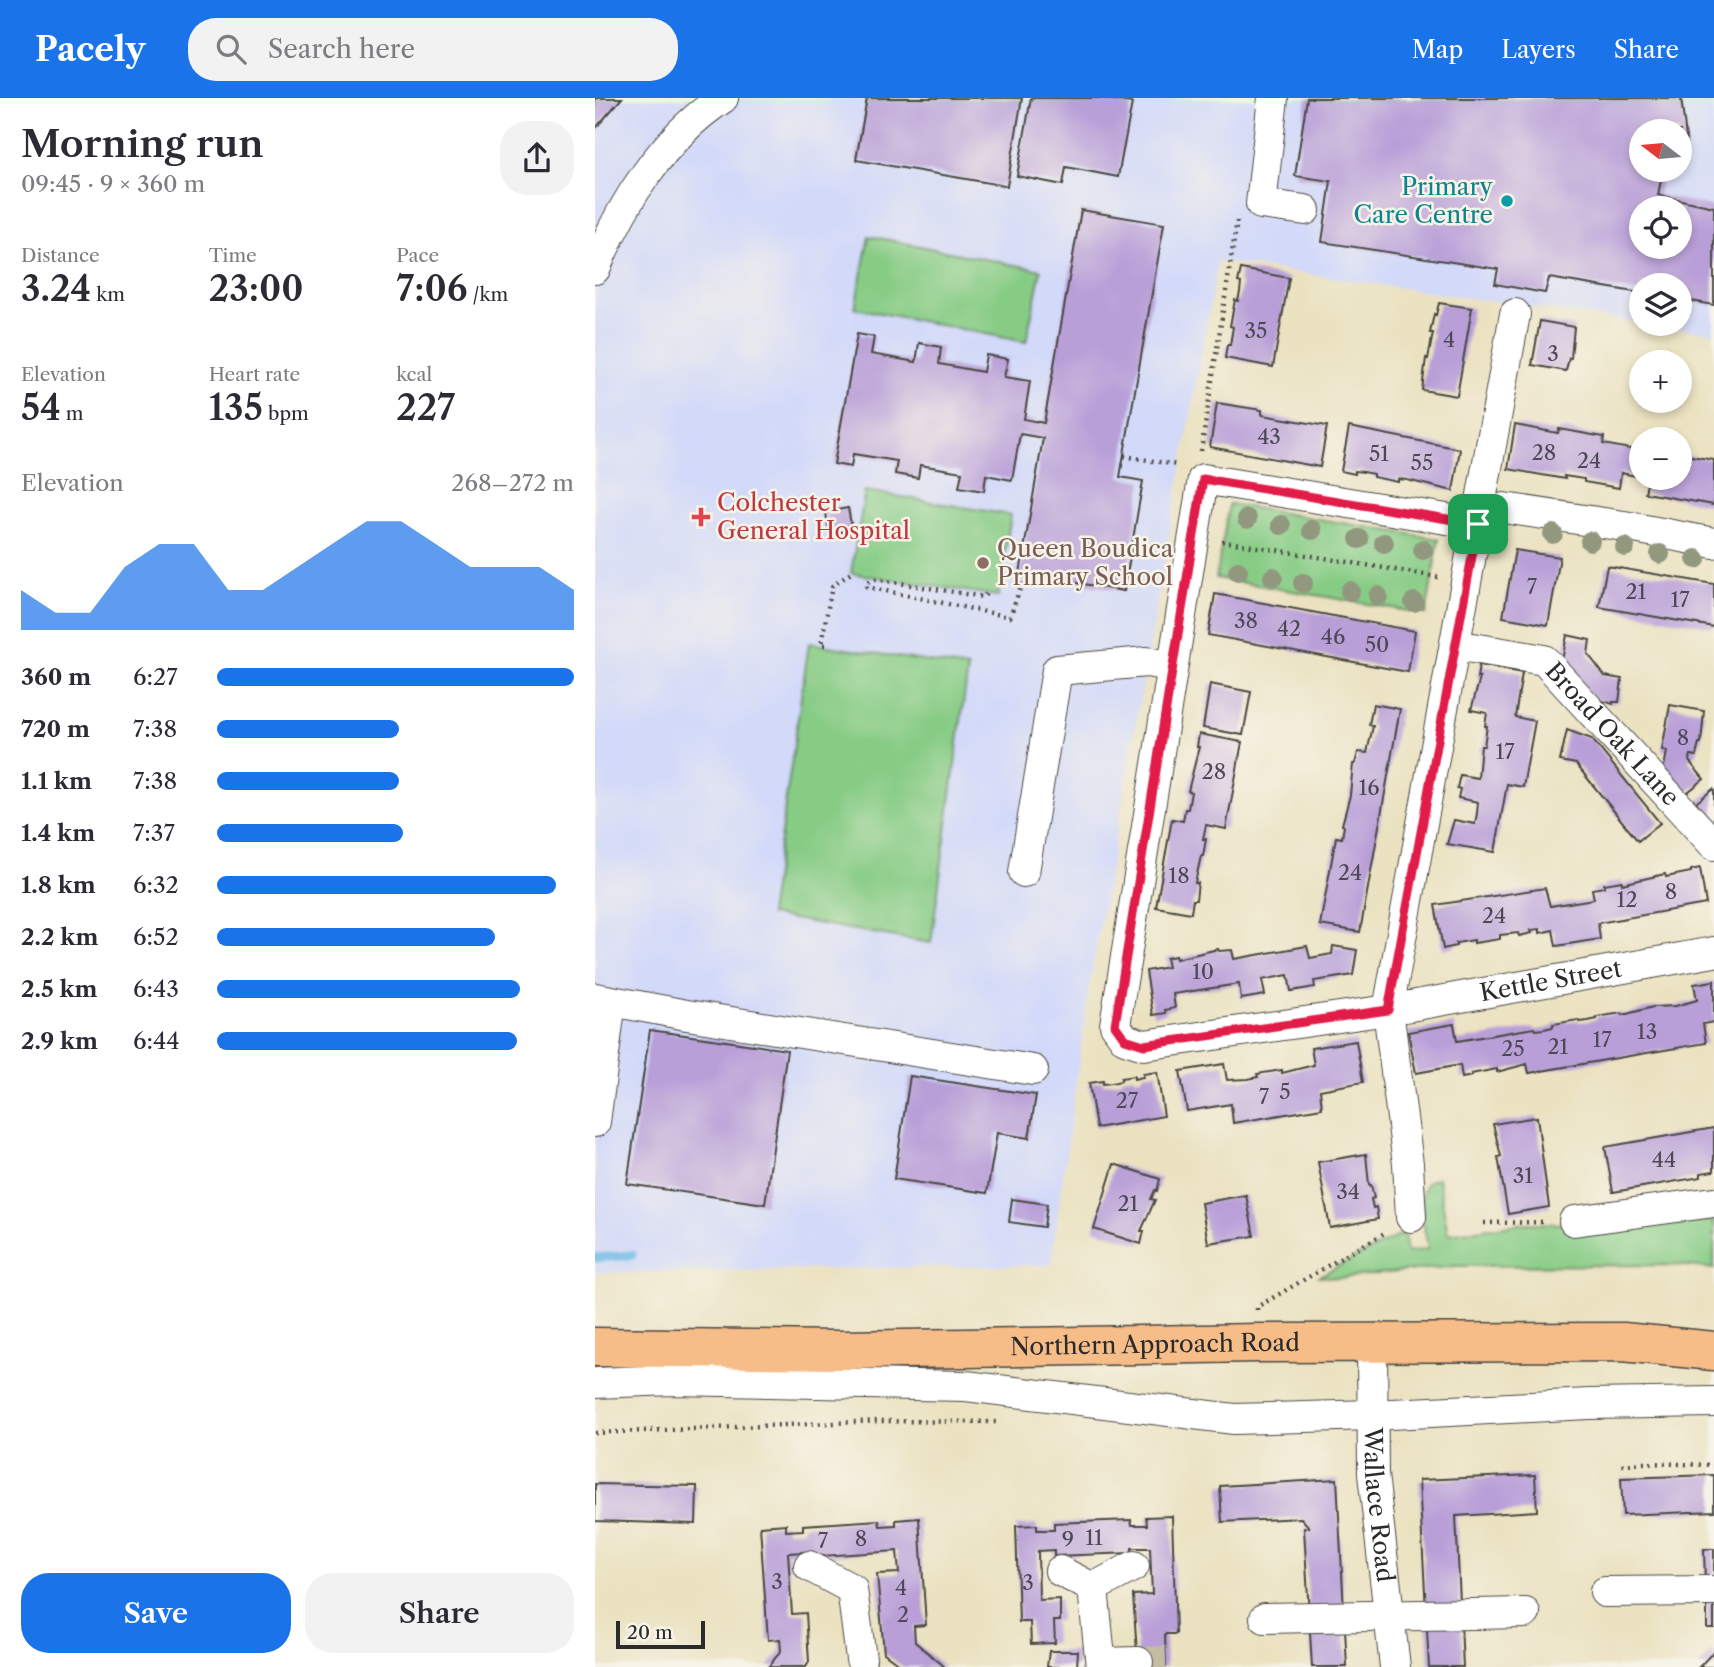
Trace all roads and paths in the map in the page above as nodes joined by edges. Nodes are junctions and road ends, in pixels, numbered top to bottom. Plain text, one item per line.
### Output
1 (723, 98) edge
2 (1273, 98) edge
3 (1238, 209) dead end
4 (1305, 209) dead end
5 (595, 269) edge
6 (1515, 314) dead end
7 (1124, 456) dead end
8 (1202, 475) junction
9 (1478, 524) junction
10 (1193, 536) junction
11 (1714, 543) edge
12 (851, 573) dead end
13 (1025, 574) dead end
14 (1467, 582) junction
15 (986, 594) dead end
16 (1455, 645) junction
17 (825, 646) dead end
18 (1172, 666) junction
19 (1714, 845) edge
20 (1024, 872) dead end
21 (1714, 952) edge
22 (603, 999) edge
23 (1388, 1010) junction
24 (1033, 1070) dead end
25 (595, 1122) edge
26 (1714, 1202) edge
27 (1411, 1217) joint
28 (1574, 1221) joint
29 (1484, 1223) dead end
30 (1257, 1307) dead end
31 (1371, 1342) junction
32 (595, 1347) edge
33 (1714, 1351) edge
34 (595, 1383) edge
35 (1714, 1402) edge
36 (1372, 1415) junction
37 (1003, 1422) dead end
38 (595, 1433) edge
39 (1622, 1465) dead end
40 (1714, 1465) edge
41 (809, 1566) dead end
42 (1134, 1566) dead end
43 (1060, 1571) dead end
44 (1093, 1588) junction
45 (1713, 1591) edge
46 (1605, 1592) dead end
47 (1525, 1613) dead end
48 (1391, 1615) junction
49 (1265, 1618) dead end
50 (1138, 1662) dead end
51 (863, 1664) edge
52 (1102, 1665) edge
53 (1395, 1667) edge

1 - 5 street
2 - 4 street
3 - 8 path
6 - 9 street
7 - 8 path
8 - 9 street
8 - 10 street, Kettle Street
9 - 11 street
9 - 14 street
10 - 14 path
10 - 18 street, Kettle Street
12 - 17 path
13 - 15 path
14 - 16 street
16 - 19 street, Broad Oak Lane
16 - 23 street
18 - 20 street
18 - 23 street, Kettle Street
21 - 23 street, Kettle Street
22 - 24 street
22 - 25 street
23 - 27 street
26 - 28 street
27 - 30 path
28 - 29 path
31 - 32 main road, Northern Approach Road
31 - 33 main road, Northern Approach Road
31 - 36 street, Wallace Road
34 - 36 street
35 - 36 street
36 - 48 street, Wallace Road
37 - 38 path
39 - 40 path
41 - 51 street
42 - 44 street
43 - 44 street
44 - 52 street
45 - 46 street
47 - 48 street
48 - 49 street
48 - 53 street, Wallace Road
50 - 52 street

